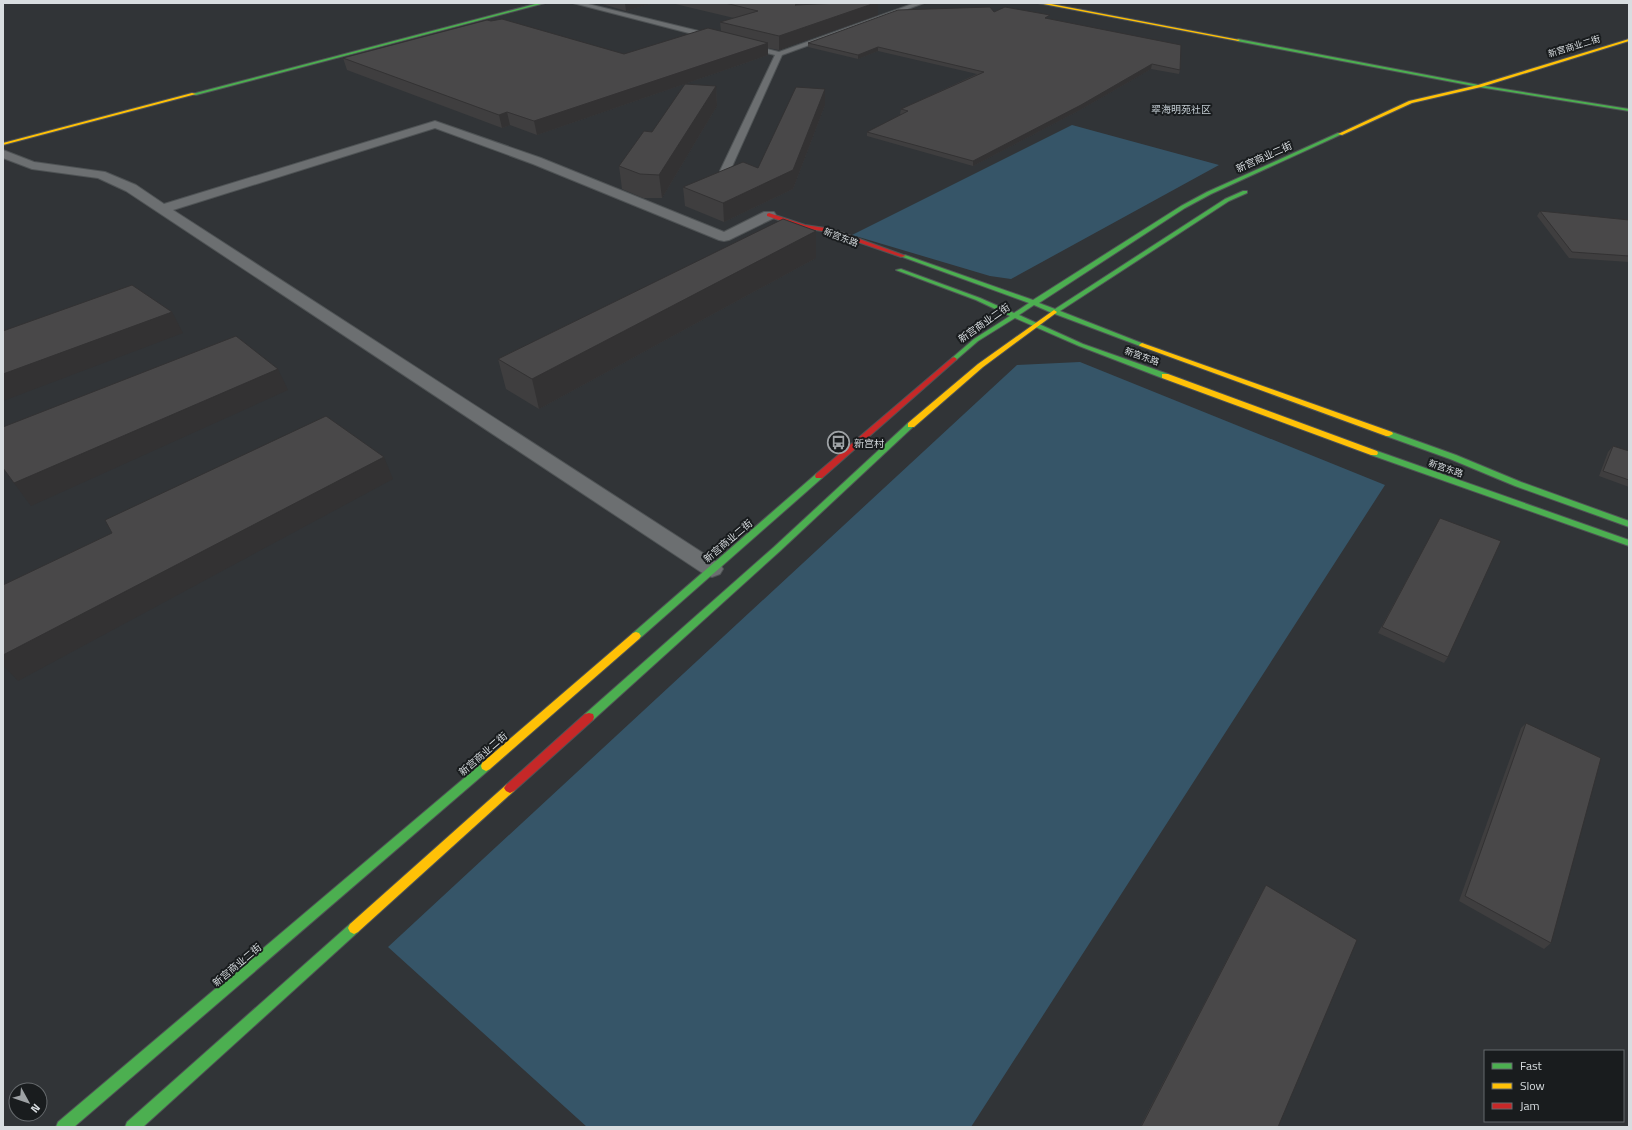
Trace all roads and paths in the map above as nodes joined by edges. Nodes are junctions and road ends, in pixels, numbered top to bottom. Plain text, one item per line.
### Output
1 (543, 3) edge
2 (576, 3) edge
3 (921, 3) edge
4 (1040, 3) edge
5 (1629, 40) edge
6 (779, 54) junction
7 (1479, 86) junction
8 (1428, 108) dead end
9 (1629, 110) edge
10 (3, 144) edge
11 (3, 154) edge
12 (725, 171) edge
13 (1256, 187) dead end
14 (161, 209) junction
15 (769, 215) joint
16 (804, 227) junction
17 (814, 238) dead end
18 (889, 266) dead end
19 (1034, 303) junction
20 (1054, 312) junction
21 (1015, 315) junction
22 (1036, 325) junction
23 (1629, 524) edge
24 (1629, 543) edge
25 (712, 569) junction
26 (62, 1127) edge
27 (132, 1127) edge

1 - 10 street
2 - 6 lane
3 - 6 lane
4 - 7 street
5 - 7 street, 新宫商业二街
6 - 12 lane
7 - 8 street, 新宫商业二街
7 - 9 street
7 - 19 street, 新宫商业二街
11 - 14 street
13 - 20 street
14 - 15 street
14 - 25 street
15 - 16 street
16 - 17 street, 新宫东路
16 - 19 street, 新宫东路
18 - 21 street, 新宫东路
19 - 20 street, 新宫东路
19 - 21 street, 新宫商业二街
20 - 22 street
20 - 23 street, 新宫东路
21 - 22 street, 新宫东路
21 - 25 street, 新宫商业二街
22 - 24 street, 新宫东路
22 - 27 street
25 - 26 street, 新宫商业二街

